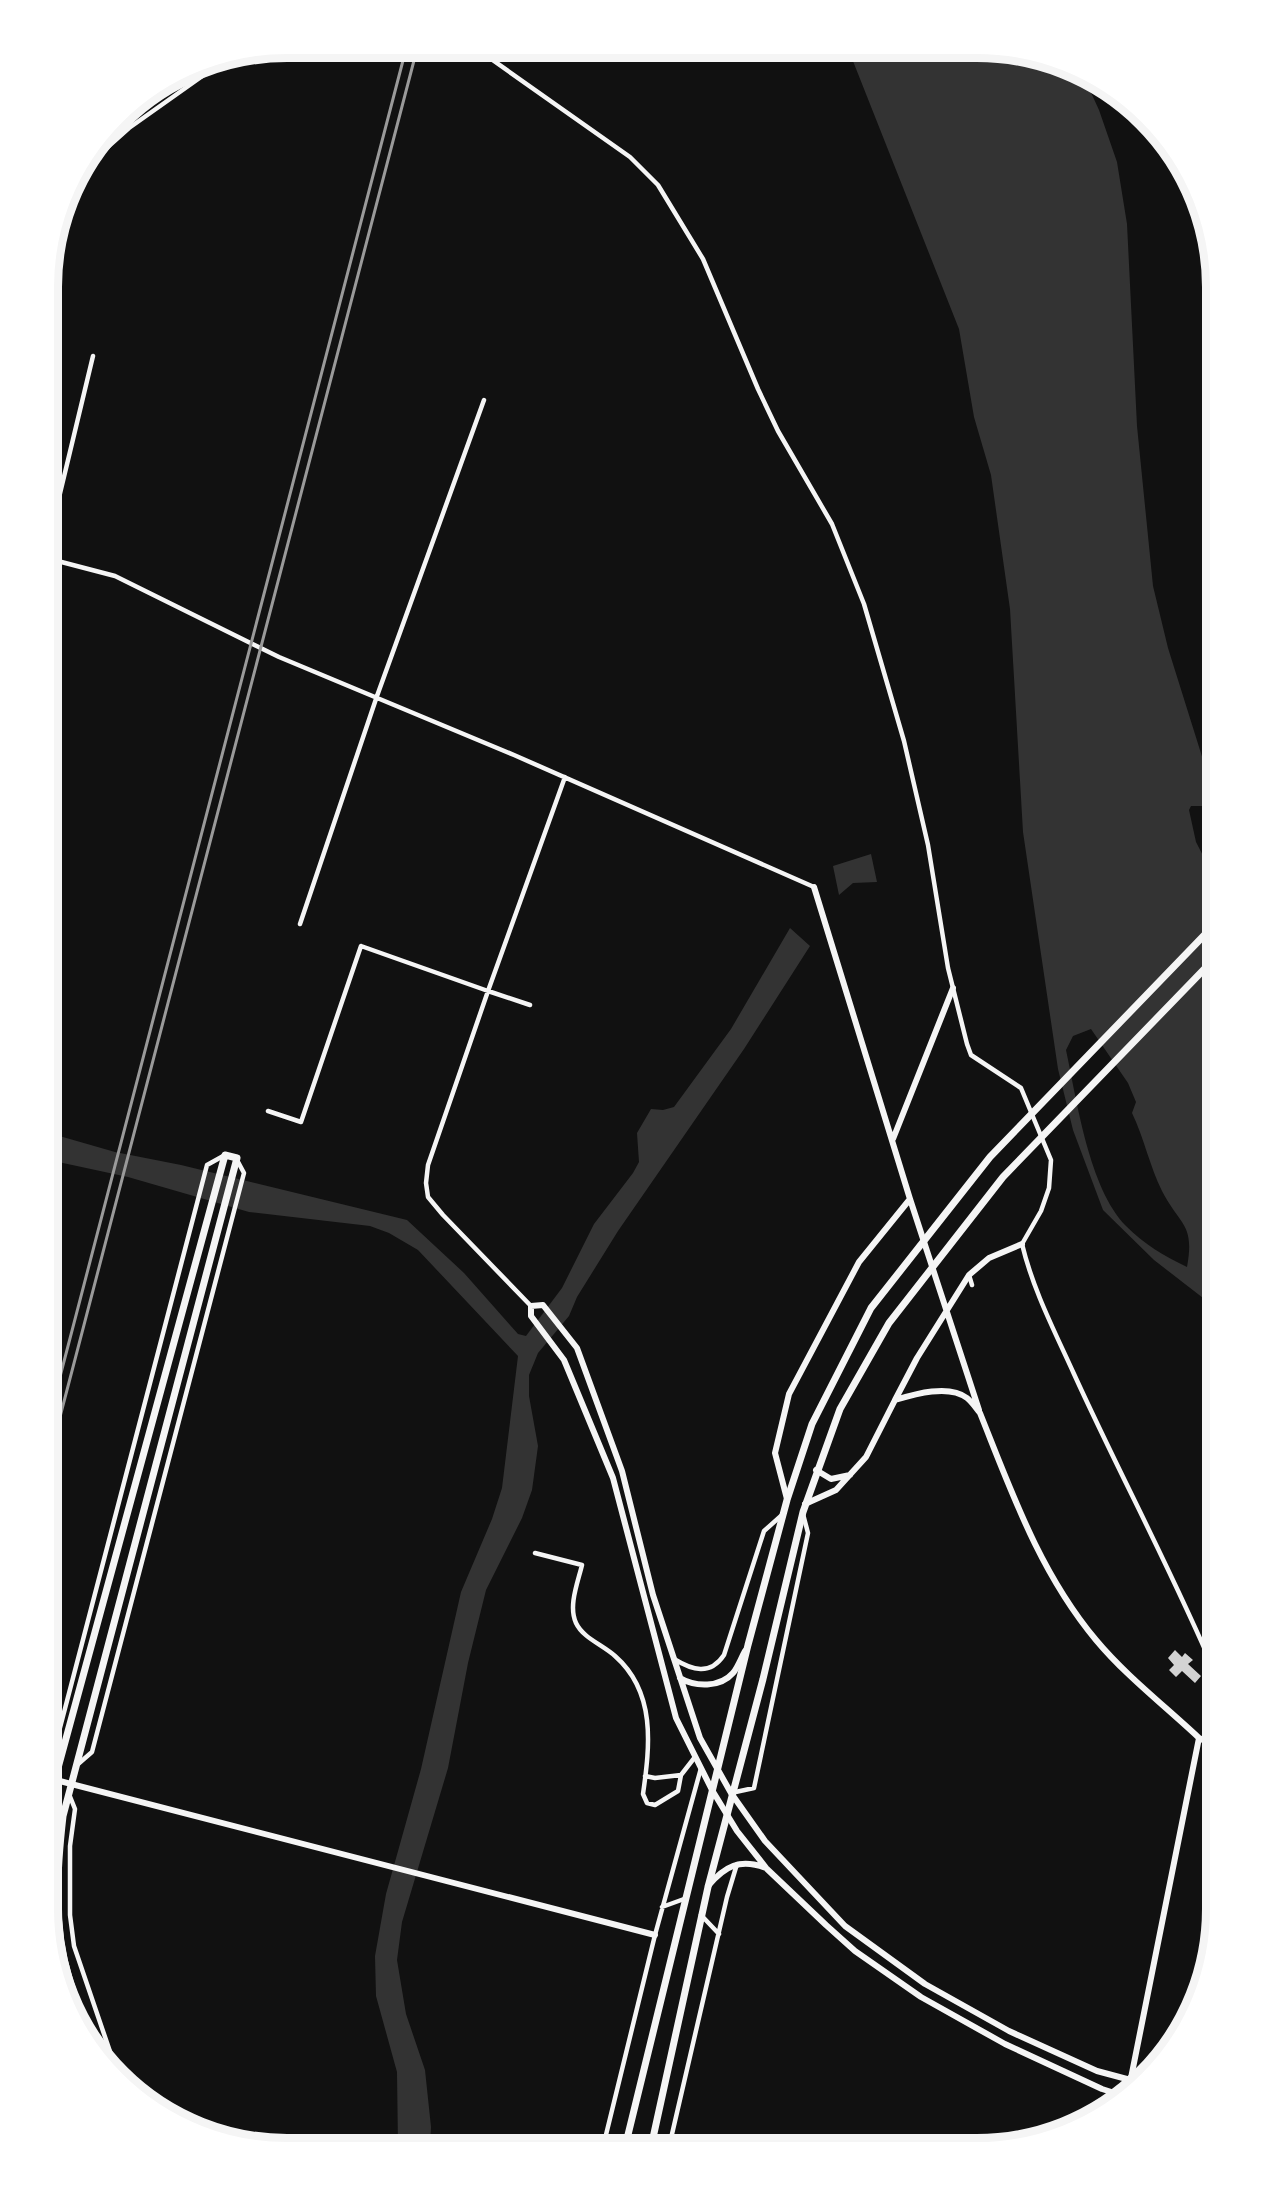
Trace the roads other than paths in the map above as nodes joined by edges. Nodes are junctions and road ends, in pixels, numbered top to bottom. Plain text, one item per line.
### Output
1 (490, 58) edge
2 (205, 74) edge
3 (105, 150) edge
4 (93, 356) dead end
5 (484, 400) dead end
6 (58, 502) edge
7 (58, 561) edge
8 (377, 696) junction
9 (564, 777) junction
10 (814, 887) joint
11 (300, 924) dead end
12 (1206, 932) edge
13 (1206, 967) edge
14 (953, 988) junction
15 (488, 991) junction
16 (530, 1005) dead end
17 (268, 1111) dead end
18 (893, 1140) junction
19 (225, 1155) junction
20 (237, 1158) junction
21 (910, 1199) junction
22 (1023, 1244) junction
23 (969, 1275) junction
24 (972, 1285) dead end
25 (531, 1306) junction
26 (946, 1311) junction
27 (895, 1400) junction
28 (980, 1413) junction
29 (816, 1470) junction
30 (850, 1475) junction
31 (787, 1500) junction
32 (804, 1508) junction
33 (783, 1513) junction
34 (535, 1553) dead end
35 (748, 1645) junction
36 (1206, 1653) edge
37 (673, 1658) junction
38 (680, 1678) junction
39 (58, 1735) edge
40 (1199, 1738) junction
41 (1206, 1742) edge
42 (58, 1750) edge
43 (695, 1757) junction
44 (61, 1761) junction
45 (77, 1765) junction
46 (717, 1767) junction
47 (701, 1768) junction
48 (58, 1772) edge
49 (681, 1775) junction
50 (645, 1776) junction
51 (58, 1780) edge
52 (72, 1783) junction
53 (712, 1790) junction
54 (731, 1792) junction
55 (69, 1793) junction
56 (726, 1814) junction
57 (738, 1863) junction
58 (58, 1864) edge
59 (767, 1869) junction
60 (708, 1887) junction
61 (58, 1890) edge
62 (684, 1899) junction
63 (662, 1907) junction
64 (701, 1915) junction
65 (655, 1935) junction
66 (719, 1935) junction
67 (69, 1975) edge
68 (111, 2054) edge
69 (1131, 2077) edge
70 (1128, 2080) edge
71 (1114, 2092) edge
72 (605, 2138) edge
73 (627, 2138) edge
74 (653, 2138) edge
75 (671, 2138) edge

1 - 14 street
2 - 3 street
4 - 6 street
5 - 8 street
7 - 8 street
8 - 9 street
8 - 11 street
9 - 10 street
9 - 15 street
10 - 18 street
12 - 31 main road
13 - 29 main road
14 - 18 street
14 - 22 street
15 - 16 street
15 - 17 street
15 - 25 street
18 - 21 street
19 - 20 main road
19 - 39 street
19 - 44 main road
20 - 45 main road
20 - 45 street
21 - 26 street
21 - 31 street
22 - 23 street
22 - 36 street
23 - 24 street
23 - 26 street
25 - 37 street
25 - 43 street
26 - 27 street
26 - 28 street
27 - 28 street
27 - 30 street
28 - 40 street
29 - 30 street
29 - 32 main road
30 - 32 street
31 - 33 main road
32 - 54 main road
32 - 54 street
33 - 35 main road
33 - 37 street
34 - 50 street
35 - 38 street
35 - 46 main road
37 - 38 street
38 - 46 street
40 - 41 street
40 - 69 street
42 - 44 street
43 - 47 street
43 - 49 street
44 - 48 main road
45 - 52 main road
46 - 53 main road
46 - 54 street
47 - 53 street
47 - 63 street
49 - 50 street
49 - 50 street
51 - 52 street
52 - 55 main road
52 - 65 street
53 - 56 street
53 - 62 main road
54 - 56 main road
54 - 70 street
55 - 58 main road
55 - 68 street
56 - 59 street
56 - 60 main road
57 - 59 street
57 - 60 street
57 - 66 street
59 - 71 street
60 - 64 main road
61 - 67 main road
62 - 63 street
62 - 73 main road
63 - 65 street
64 - 66 street
64 - 74 main road
65 - 72 street
66 - 75 street

